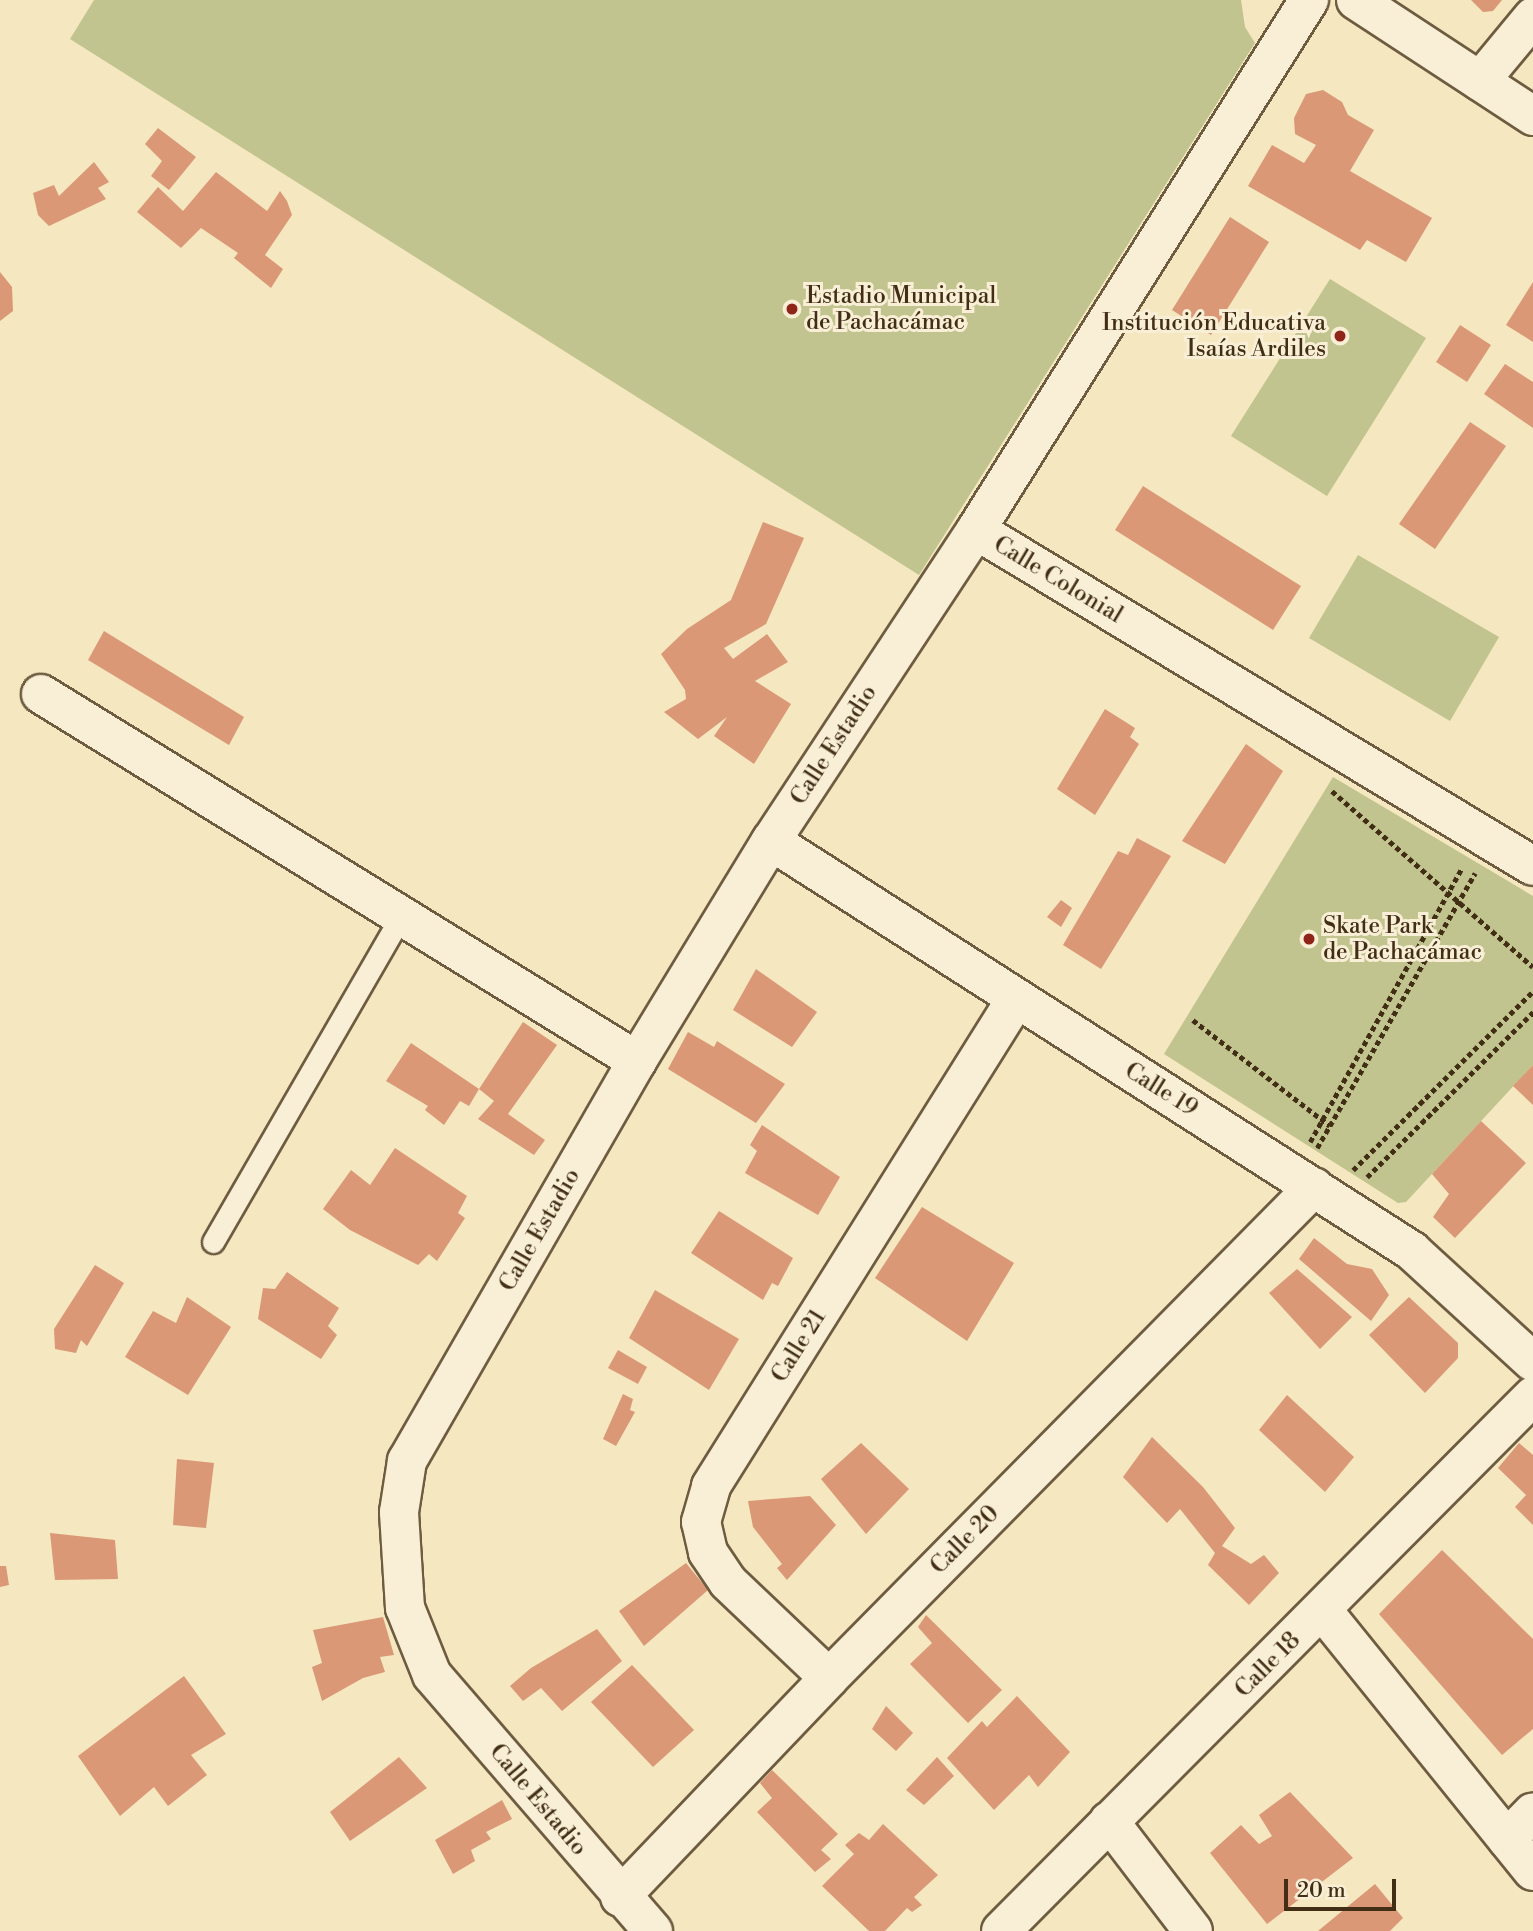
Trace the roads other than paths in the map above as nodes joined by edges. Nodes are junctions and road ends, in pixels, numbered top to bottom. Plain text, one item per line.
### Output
1 (1309, 0) edge
2 (1356, 0) edge
3 (1533, 17) edge
4 (1479, 81) junction
5 (1533, 116) edge
6 (976, 530) junction
7 (41, 694) dead end
8 (771, 841) junction
9 (1533, 866) edge
10 (403, 914) junction
11 (1016, 999) junction
12 (637, 1061) junction
13 (1315, 1187) junction
14 (213, 1242) dead end
15 (1533, 1362) edge
16 (1533, 1396) edge
17 (1323, 1611) junction
18 (829, 1678) junction
19 (1533, 1812) edge
20 (1110, 1821) junction
21 (1507, 1839) junction
22 (1533, 1871) edge
23 (620, 1897) junction
24 (653, 1931) edge
25 (1001, 1931) edge
26 (1193, 1931) edge

1 - 6 street, Calle Colonial
2 - 4 street
3 - 4 street
4 - 5 street
6 - 8 street, Calle Estadio
6 - 9 street, Calle Colonial
7 - 10 street
8 - 11 street, Calle 19
8 - 12 street, Calle Estadio
10 - 12 street
10 - 14 lane
11 - 13 street, Calle 19
11 - 18 street, Calle 21
12 - 23 street, Calle Estadio
13 - 15 street, Calle 19
13 - 18 street, Calle 20
16 - 17 street, Calle 18
17 - 20 street, Calle 18
17 - 21 street
18 - 23 street, Calle 20
19 - 21 street
20 - 25 street, Calle 18
20 - 26 street
21 - 22 street
23 - 24 street, Calle Estadio

